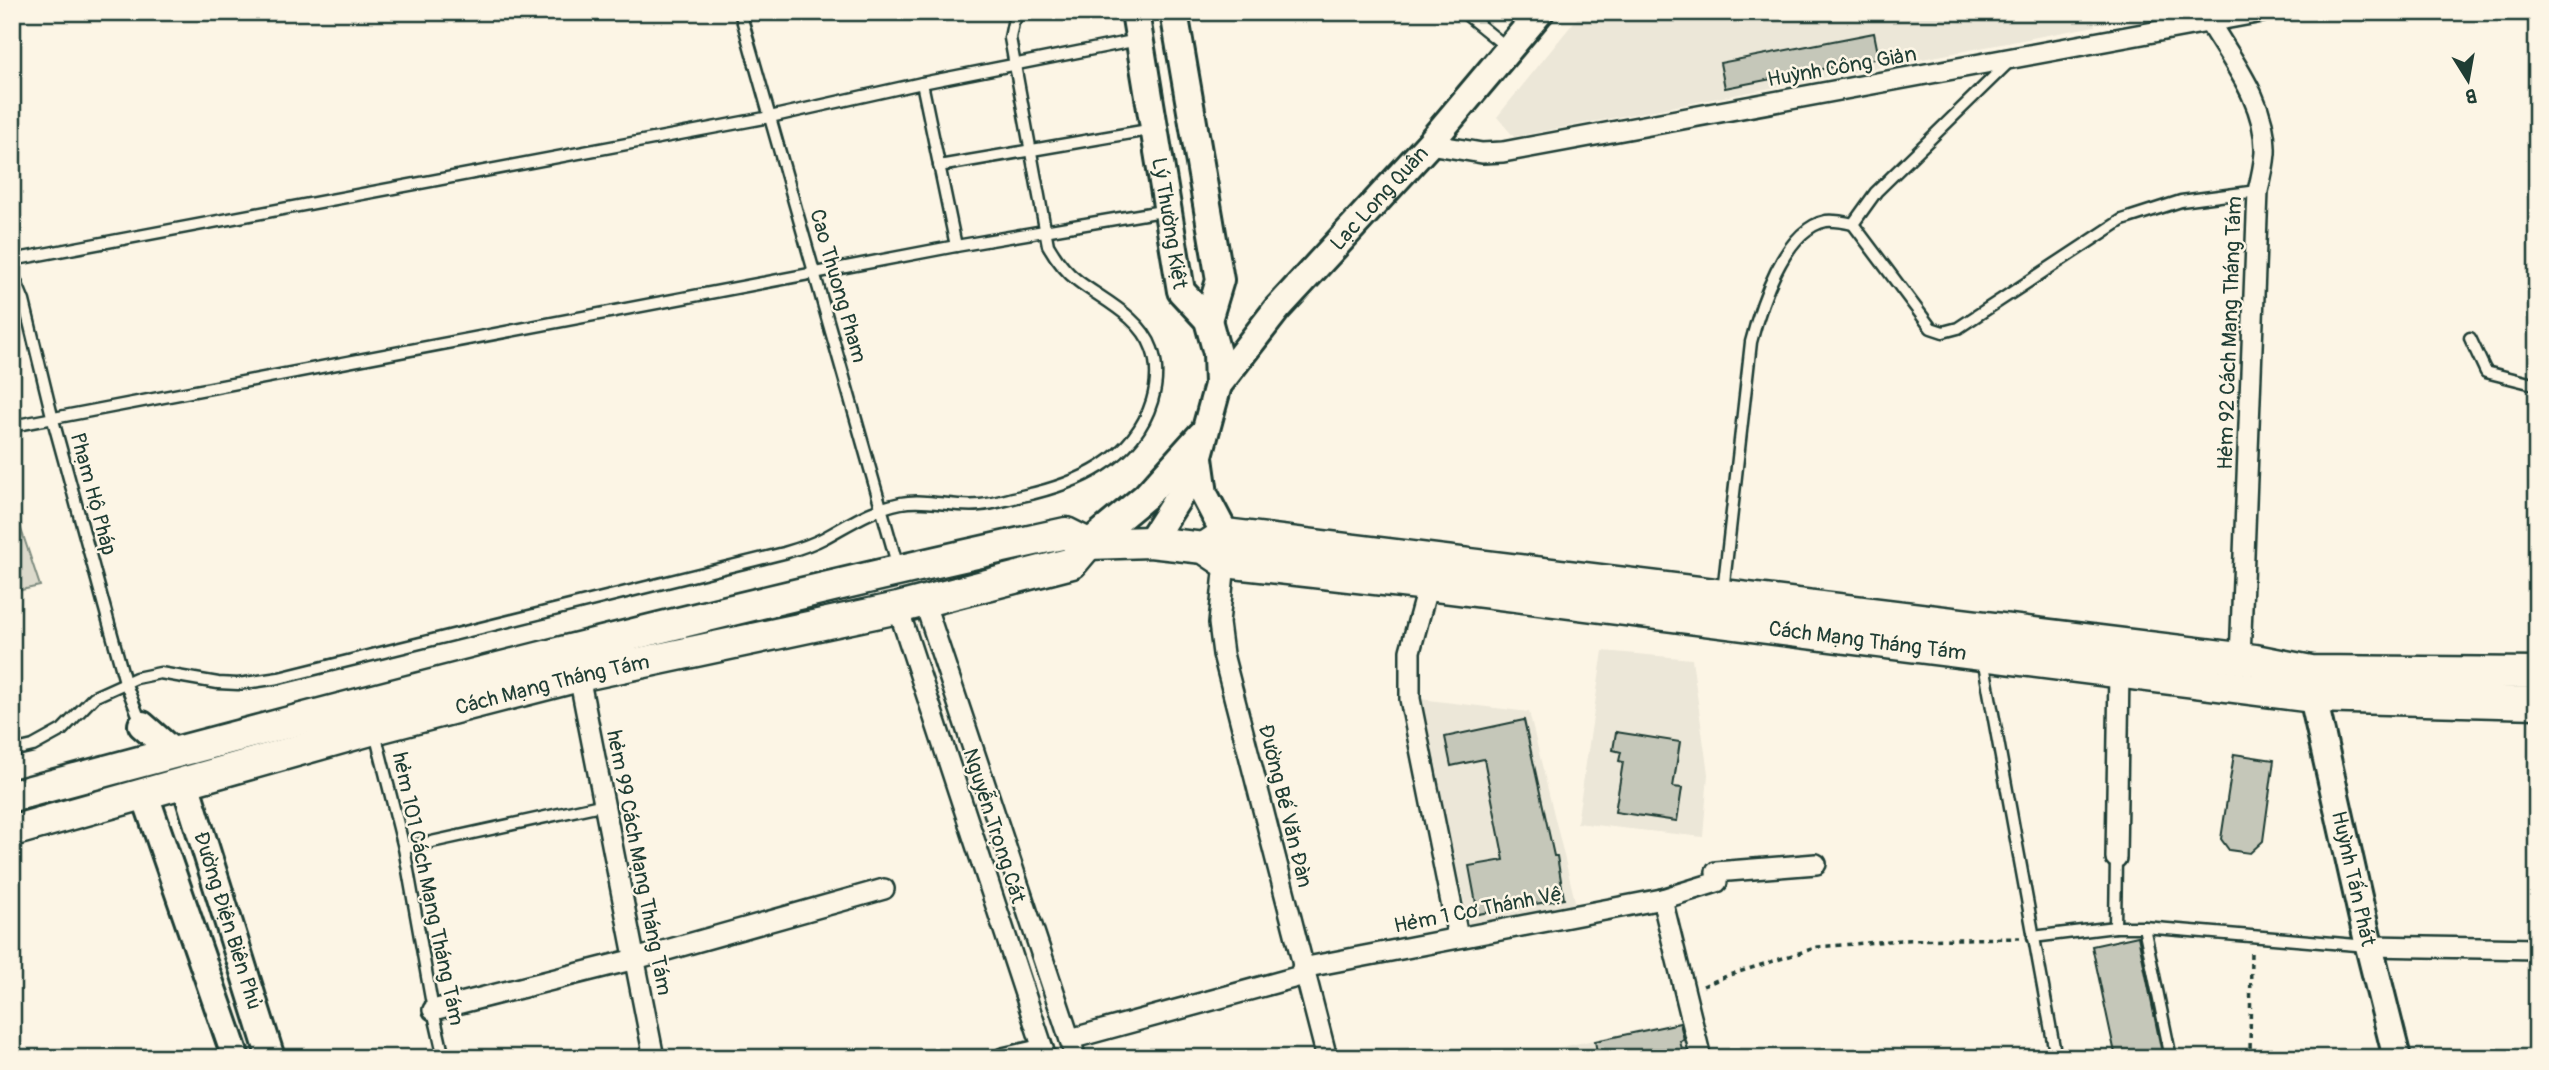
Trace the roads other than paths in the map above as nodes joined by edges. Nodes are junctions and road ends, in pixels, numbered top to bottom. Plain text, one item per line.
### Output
1 (740, 12) edge
2 (1019, 12) edge
3 (1135, 12) edge
4 (1174, 12) edge
5 (1463, 12) edge
6 (1540, 12) edge
7 (2262, 12) edge
8 (2209, 22) junction
9 (1139, 40) junction
10 (1509, 49) junction
11 (2013, 59) junction
12 (1014, 64) junction
13 (922, 83) junction
14 (770, 117) junction
15 (1154, 129) junction
16 (1429, 144) junction
17 (1030, 150) junction
18 (939, 166) junction
19 (2258, 191) junction
20 (1168, 209) junction
21 (1853, 224) junction
22 (1046, 231) junction
23 (956, 246) junction
24 (12, 260) edge
25 (12, 272) edge
26 (814, 274) junction
27 (1208, 320) junction
28 (2470, 338) dead end
29 (1218, 385) junction
30 (2537, 385) edge
31 (53, 420) junction
32 (12, 426) edge
33 (1206, 428) junction
34 (1199, 455) junction
35 (881, 509) junction
36 (1150, 542) junction
37 (1088, 544) junction
38 (1218, 548) junction
39 (899, 570) junction
40 (1428, 585) junction
41 (1722, 596) junction
42 (777, 599) junction
43 (910, 604) junction
44 (786, 632) junction
45 (1983, 655) junction
46 (2240, 659) junction
47 (2119, 672) junction
48 (2537, 673) edge
49 (579, 676) junction
50 (125, 682) junction
51 (2312, 684) junction
52 (2537, 703) edge
53 (142, 725) junction
54 (374, 729) junction
55 (12, 751) edge
56 (174, 753) junction
57 (136, 762) junction
58 (185, 783) junction
59 (145, 795) junction
60 (12, 796) edge
61 (605, 804) junction
62 (12, 831) edge
63 (404, 848) junction
64 (2116, 858) joint
65 (1816, 864) dead end
66 (884, 889) dead end
67 (1662, 898) junction
68 (2115, 927) junction
69 (2144, 927) junction
70 (1458, 937) junction
71 (2033, 937) junction
72 (2369, 946) junction
73 (2537, 949) edge
74 (635, 959) junction
75 (1303, 972) junction
76 (433, 1010) junction
77 (1073, 1049) edge
78 (1045, 1053) edge
79 (236, 1058) edge
80 (271, 1058) edge
81 (444, 1058) edge
82 (654, 1058) edge
83 (1003, 1058) edge
84 (1327, 1058) edge
85 (1701, 1058) edge
86 (2056, 1058) edge
87 (2171, 1058) edge
88 (2397, 1058) edge

1 - 14 lane, Cao Thuong Pham
2 - 12 lane
3 - 9 main road, Lý Thường Kiệt
4 - 27 main road, Lý Thường Kiệt
5 - 10 lane
6 - 10 main road, Lạc Long Quân
7 - 8 street, Huỳnh Công Giản
8 - 11 street, Huỳnh Công Giản
8 - 19 street, Hẻm 92 Cách Mạng Tháng Tám
9 - 12 lane
9 - 15 main road, Lý Thường Kiệt
10 - 16 main road, Lạc Long Quân
11 - 16 street, Huỳnh Công Giản
11 - 21 lane
12 - 13 lane
12 - 17 lane
13 - 14 lane
13 - 18 lane
14 - 24 lane
14 - 26 lane, Cao Thuong Pham
15 - 17 lane
15 - 20 main road, Lý Thường Kiệt
16 - 29 main road, Lạc Long Quân
17 - 18 lane
17 - 22 lane
18 - 23 lane
19 - 21 lane
19 - 46 street, Hẻm 92 Cách Mạng Tháng Tám
20 - 22 lane
20 - 27 main road, Lý Thường Kiệt
21 - 41 lane
22 - 23 lane
22 - 35 lane
23 - 26 lane
25 - 31 lane, Phạm Hộ Pháp
26 - 31 lane
26 - 35 lane, Cao Thuong Pham
27 - 29 main road, Lạc Long Quân
28 - 30 lane
29 - 33 main road, Lạc Long Quân
31 - 32 lane
31 - 50 lane, Phạm Hộ Pháp
33 - 34 main road, Lạc Long Quân
33 - 37 main road, Lạc Long Quân
34 - 36 main road, Lạc Long Quân
34 - 38 main road
35 - 39 lane, Cao Thuong Pham
35 - 50 lane
36 - 37 main road, Cách Mạng Tháng Tám
36 - 38 main road, Cách Mạng Tháng Tám
37 - 39 main road, Cách Mạng Tháng Tám
37 - 43 main road, Cách Mạng Tháng Tám
38 - 40 main road, Cách Mạng Tháng Tám
38 - 41 main road, Cách Mạng Tháng Tám
38 - 75 street, Đường Bế Văn Đàn
39 - 42 main road, Cách Mạng Tháng Tám
39 - 43 main road
40 - 45 main road, Cách Mạng Tháng Tám
40 - 70 street
41 - 46 main road, Cách Mạng Tháng Tám
42 - 44 main road
42 - 56 main road, Cách Mạng Tháng Tám
43 - 44 main road, Cách Mạng Tháng Tám
43 - 77 street
43 - 78 street, Nguyễn Trọng Cát
44 - 49 main road, Cách Mạng Tháng Tám
45 - 47 main road, Cách Mạng Tháng Tám
45 - 71 lane
46 - 51 main road, Cách Mạng Tháng Tám
47 - 51 main road, Cách Mạng Tháng Tám
47 - 64 street
48 - 51 main road, Cách Mạng Tháng Tám
49 - 54 main road, Cách Mạng Tháng Tám
49 - 61 street, hẻm 99 Cách Mạng Tháng Tám
50 - 53 lane, Phạm Hộ Pháp
50 - 55 lane
51 - 52 main road, Cách Mạng Tháng Tám
51 - 72 main road, Huỳnh Tấn Phát
53 - 56 main road
53 - 57 main road
54 - 58 main road, Cách Mạng Tháng Tám
54 - 63 lane, hẻm 101 Cách Mạng Tháng Tám
56 - 57 main road, Cách Mạng Tháng Tám
56 - 58 main road
57 - 59 main road
57 - 60 main road, Cách Mạng Tháng Tám
58 - 59 main road, Cách Mạng Tháng Tám
58 - 80 main road, Đường Điện Biên Phủ
59 - 62 main road, Cách Mạng Tháng Tám
59 - 79 main road, Đường Điện Biên Phủ
61 - 63 lane
61 - 74 street, hẻm 99 Cách Mạng Tháng Tám
63 - 76 lane, hẻm 101 Cách Mạng Tháng Tám
64 - 68 lane
65 - 67 street, Hẻm 1 Cơ Thánh Vệ
66 - 74 street
67 - 70 street, Hẻm 1 Cơ Thánh Vệ
67 - 85 street
68 - 69 lane
68 - 71 lane
69 - 72 lane
69 - 87 lane
70 - 75 street, Hẻm 1 Cơ Thánh Vệ
71 - 86 lane
72 - 73 street
72 - 88 main road, Huỳnh Tấn Phát
74 - 76 street
74 - 82 street, hẻm 99 Cách Mạng Tháng Tám
75 - 77 street, Hẻm 1 Cơ Thánh Vệ
75 - 84 street, Đường Bế Văn Đàn
76 - 81 lane, hẻm 101 Cách Mạng Tháng Tám
78 - 83 street

